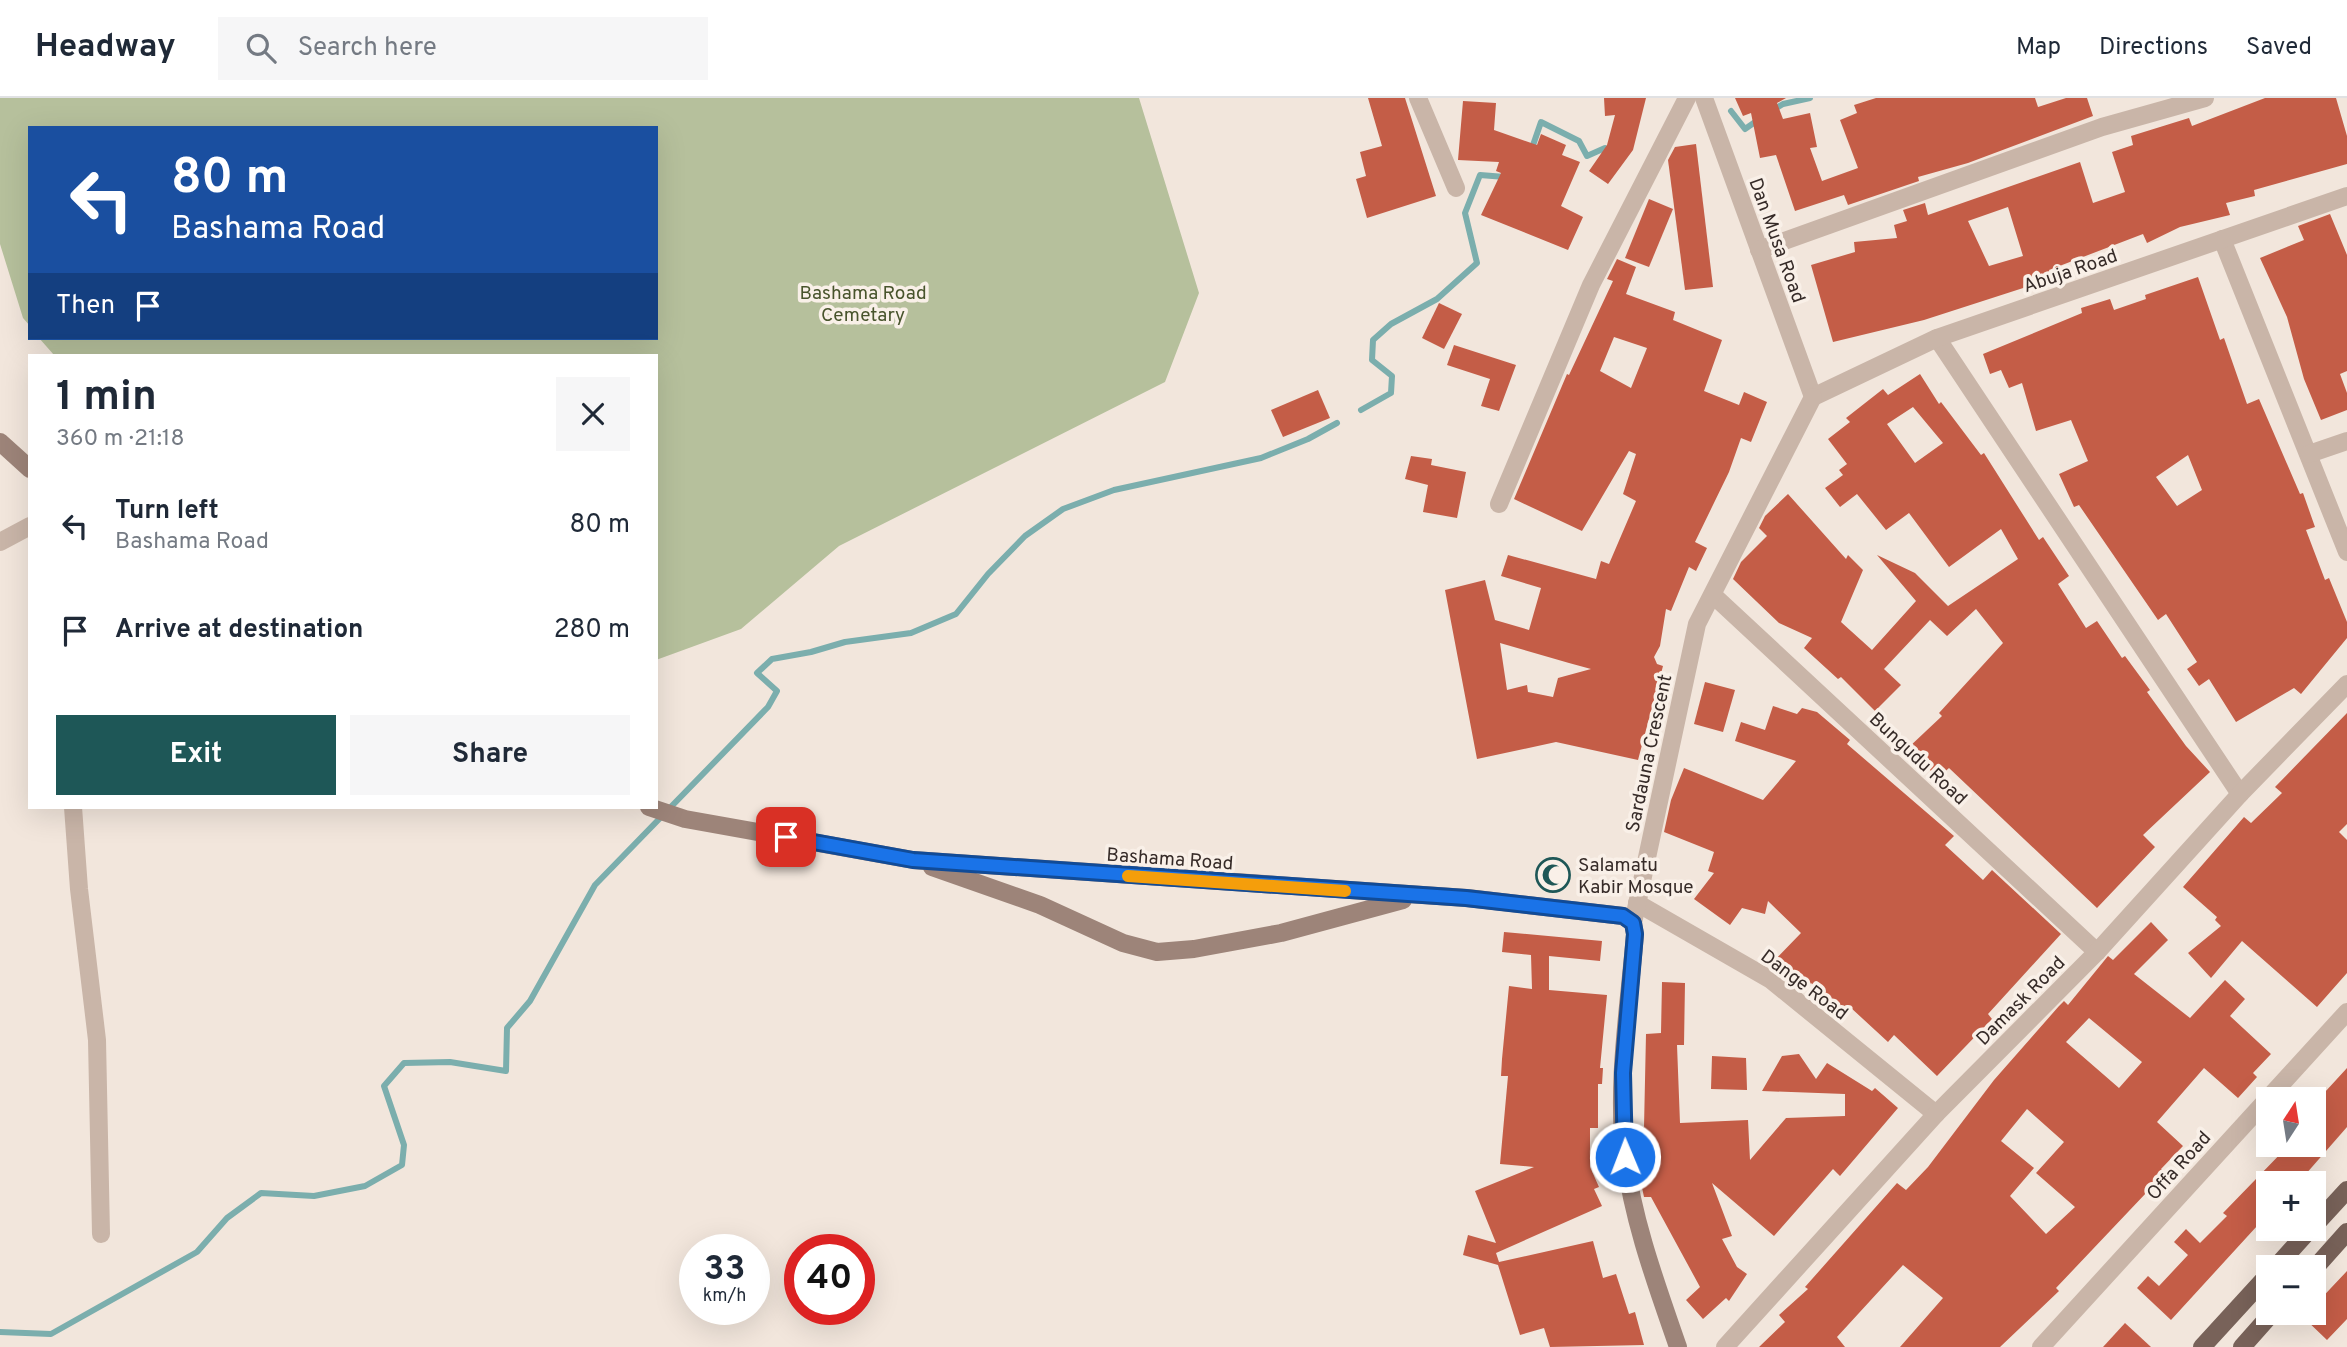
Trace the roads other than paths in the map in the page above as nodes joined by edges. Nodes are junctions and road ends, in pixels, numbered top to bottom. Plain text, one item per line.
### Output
1 (1418, 98) edge
2 (1687, 98) edge
3 (1703, 98) edge
4 (2205, 98) edge
5 (1456, 188) dead end
6 (2347, 196) edge
7 (2222, 239) junction
8 (1759, 250) junction
9 (1937, 338) junction
10 (1813, 397) junction
11 (2347, 441) edge
12 (0, 442) edge
13 (2309, 454) junction
14 (28, 467) edge
15 (1499, 504) dead end
16 (28, 527) edge
17 (0, 542) edge
18 (2347, 552) edge
19 (1713, 595) junction
20 (2347, 684) edge
21 (2240, 794) junction
22 (73, 809) edge
23 (655, 809) edge
24 (913, 860) junction
25 (1424, 896) junction
26 (1637, 903) junction
27 (1633, 923) junction
28 (2097, 952) junction
29 (2347, 1012) edge
30 (1936, 1114) junction
31 (2347, 1190) edge
32 (2326, 1212) edge
33 (2347, 1232) edge
34 (101, 1234) dead end
35 (2299, 1241) edge
36 (2287, 1255) edge
37 (2326, 1256) edge
38 (2256, 1288) edge
39 (2261, 1325) edge
40 (1678, 1347) edge
41 (1725, 1347) edge
42 (2041, 1347) edge
43 (2202, 1347) edge
44 (2242, 1347) edge

1 - 5 street
2 - 15 street
3 - 8 street, Dan Musa Road
4 - 8 street
6 - 7 street, Abuja Road
7 - 9 street, Abuja Road
7 - 13 street
8 - 10 street, Dan Musa Road
9 - 10 street, Abuja Road
9 - 21 street
10 - 19 street, Sardauna Crescent
11 - 13 street
12 - 14 street
13 - 18 street
16 - 17 street
19 - 26 street, Sardauna Crescent
19 - 28 street, Bungudu Road
20 - 21 street, Damask Road
21 - 28 street, Damask Road
22 - 34 street
23 - 24 street, Bashama Road
24 - 25 street, Bashama Road
24 - 25 street, Bashama Road
25 - 27 street, Bashama Road
26 - 27 street, Sardauna Crescent
26 - 30 street, Dange Road
27 - 40 street, Sardauna Crescent
28 - 30 street, Damask Road
29 - 42 street, Offa Road
30 - 41 street, Damask Road
31 - 32 main road
33 - 37 main road
35 - 36 main road
38 - 43 main road
39 - 44 main road

